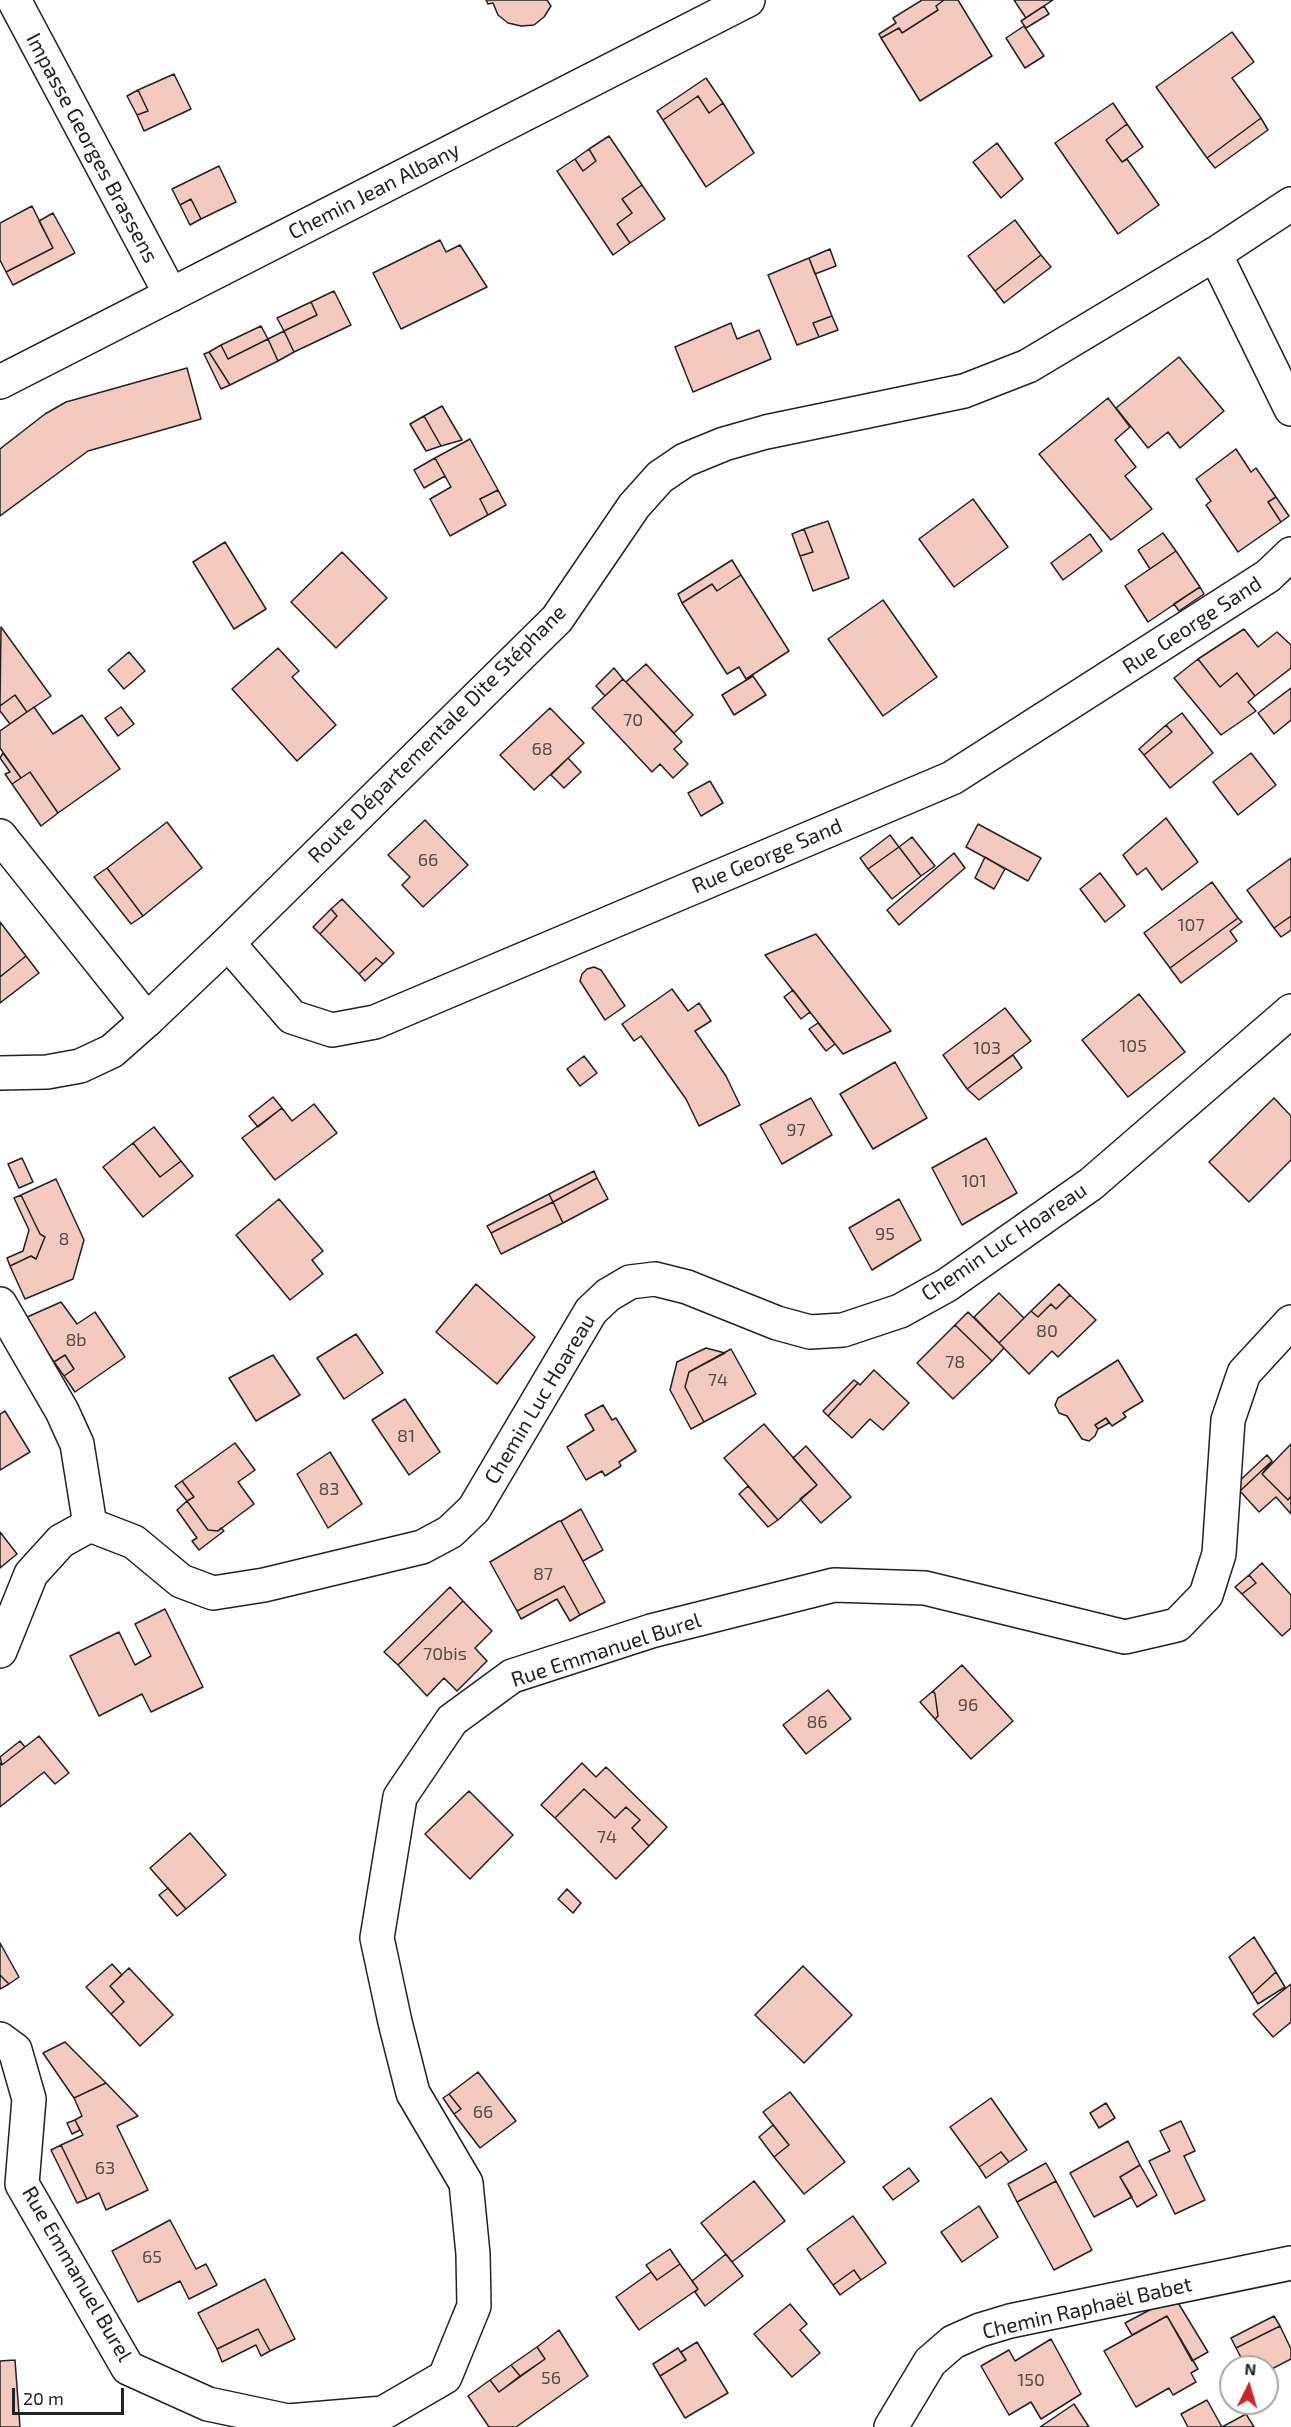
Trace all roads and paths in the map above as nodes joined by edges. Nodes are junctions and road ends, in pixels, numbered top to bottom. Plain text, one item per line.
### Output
1 (14, 0) edge
2 (748, 0) edge
3 (1291, 204) edge
4 (1215, 254) junction
5 (171, 295) junction
6 (0, 382) edge
7 (1291, 409) edge
8 (1291, 555) edge
9 (0, 836) edge
10 (228, 943) junction
11 (1291, 1011) edge
12 (147, 1020) junction
13 (0, 1073) edge
14 (0, 1304) edge
15 (1291, 1322) edge
16 (90, 1524) junction
17 (0, 1651) edge
18 (0, 2039) edge
19 (1291, 2263) edge
20 (891, 2427) edge

1 - 5 street, Impasse Georges Brassens
2 - 5 street, Chemin Jean Albany
3 - 4 street, Route Départementale Dite Stéphane
4 - 7 street
4 - 10 street, Route Départementale Dite Stéphane
5 - 6 street, Chemin Jean Albany
8 - 10 street, Rue George Sand
9 - 12 street
10 - 12 street, Route Départementale Dite Stéphane
11 - 16 street, Chemin Luc Hoareau
12 - 13 street, Route Départementale Dite Stéphane
14 - 16 street
15 - 18 street, Rue Emmanuel Burel
16 - 17 street
19 - 20 street, Chemin Raphaël Babet

